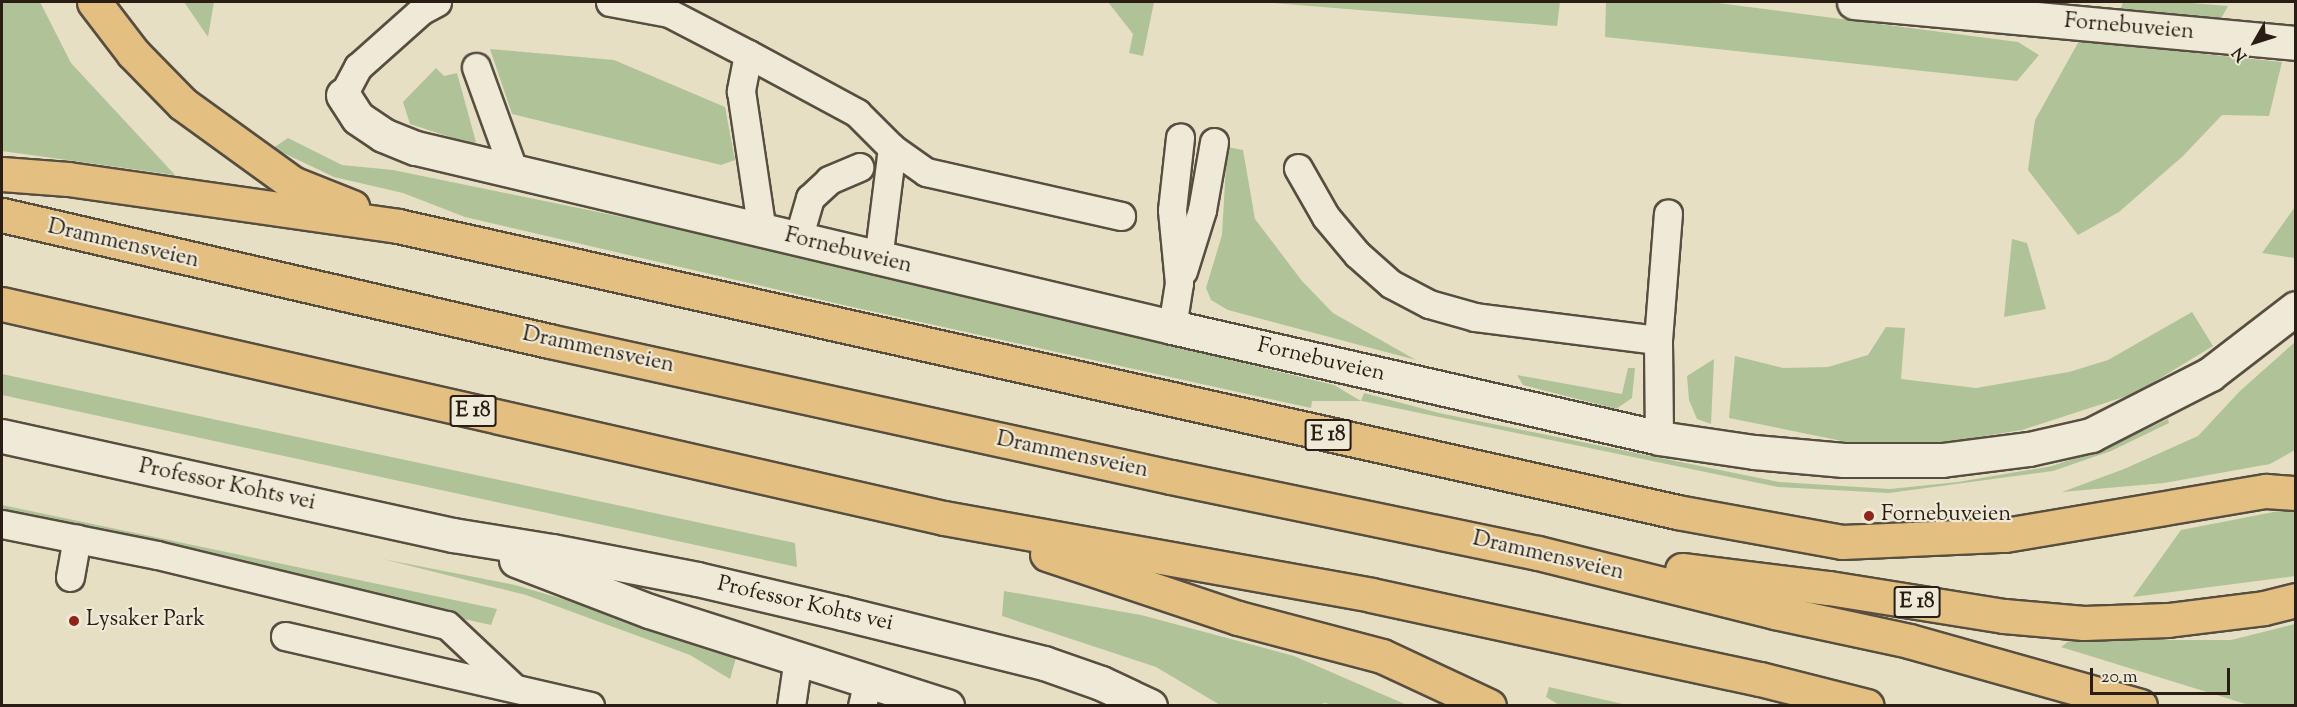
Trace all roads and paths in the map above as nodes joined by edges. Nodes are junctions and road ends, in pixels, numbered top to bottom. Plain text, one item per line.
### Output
1 (93, 2) edge
2 (437, 2) edge
3 (610, 2) edge
4 (1854, 2) edge
5 (2295, 44) edge
6 (748, 54) junction
7 (476, 67) dead end
8 (343, 95) joint
9 (1180, 137) dead end
10 (1214, 142) dead end
11 (892, 148) junction
12 (859, 167) dead end
13 (1298, 168) dead end
14 (513, 169) junction
15 (2, 174) edge
16 (1668, 213) dead end
17 (2, 216) edge
18 (1121, 216) dead end
19 (398, 226) junction
20 (762, 231) junction
21 (798, 239) junction
22 (878, 260) junction
23 (1179, 283) junction
24 (2, 304) edge
25 (2295, 308) edge
26 (1172, 327) junction
27 (1658, 340) junction
28 (2, 436) edge
29 (1659, 438) junction
30 (2295, 478) edge
31 (2281, 492) edge
32 (944, 518) junction
33 (2, 524) edge
34 (453, 535) junction
35 (77, 540) junction
36 (1538, 553) junction
37 (70, 577) dead end
38 (2295, 600) edge
39 (285, 636) dead end
40 (798, 658) junction
41 (513, 687) junction
42 (865, 693) edge
43 (590, 705) edge
44 (791, 705) edge
45 (947, 705) edge
46 (1150, 705) edge
47 (1489, 705) edge
48 (1867, 705) edge
49 (2140, 705) edge

1 - 19 highway, E 18
2 - 8 lane
3 - 6 lane
4 - 5 street, Fornebuveien
6 - 11 lane
6 - 20 lane
7 - 14 lane
8 - 14 street, Fornebuveien
9 - 23 lane
10 - 23 lane
11 - 18 lane
11 - 22 lane
12 - 21 lane
13 - 27 lane
14 - 20 street, Fornebuveien
15 - 19 highway, E 18
16 - 27 lane
17 - 36 highway, Drammensveien / E 18
19 - 31 highway, E 18
20 - 21 street, Fornebuveien
21 - 22 street, Fornebuveien
22 - 26 street, Fornebuveien
23 - 26 lane
24 - 32 highway, E 18
25 - 29 street, Fornebuveien
26 - 29 street, Fornebuveien
27 - 29 lane
28 - 34 street, Professor Kohts vei
30 - 31 highway, E 18
32 - 47 highway, E 18
32 - 48 highway, E 18
33 - 35 lane
34 - 40 street, Professor Kohts vei
34 - 46 street, Professor Kohts vei
35 - 37 lane
35 - 41 lane
36 - 38 highway, E 18
36 - 49 highway, Drammensveien / E 18
39 - 41 lane
40 - 42 street, Professor Kohts vei
40 - 44 lane
41 - 43 lane
42 - 45 street, Professor Kohts vei

